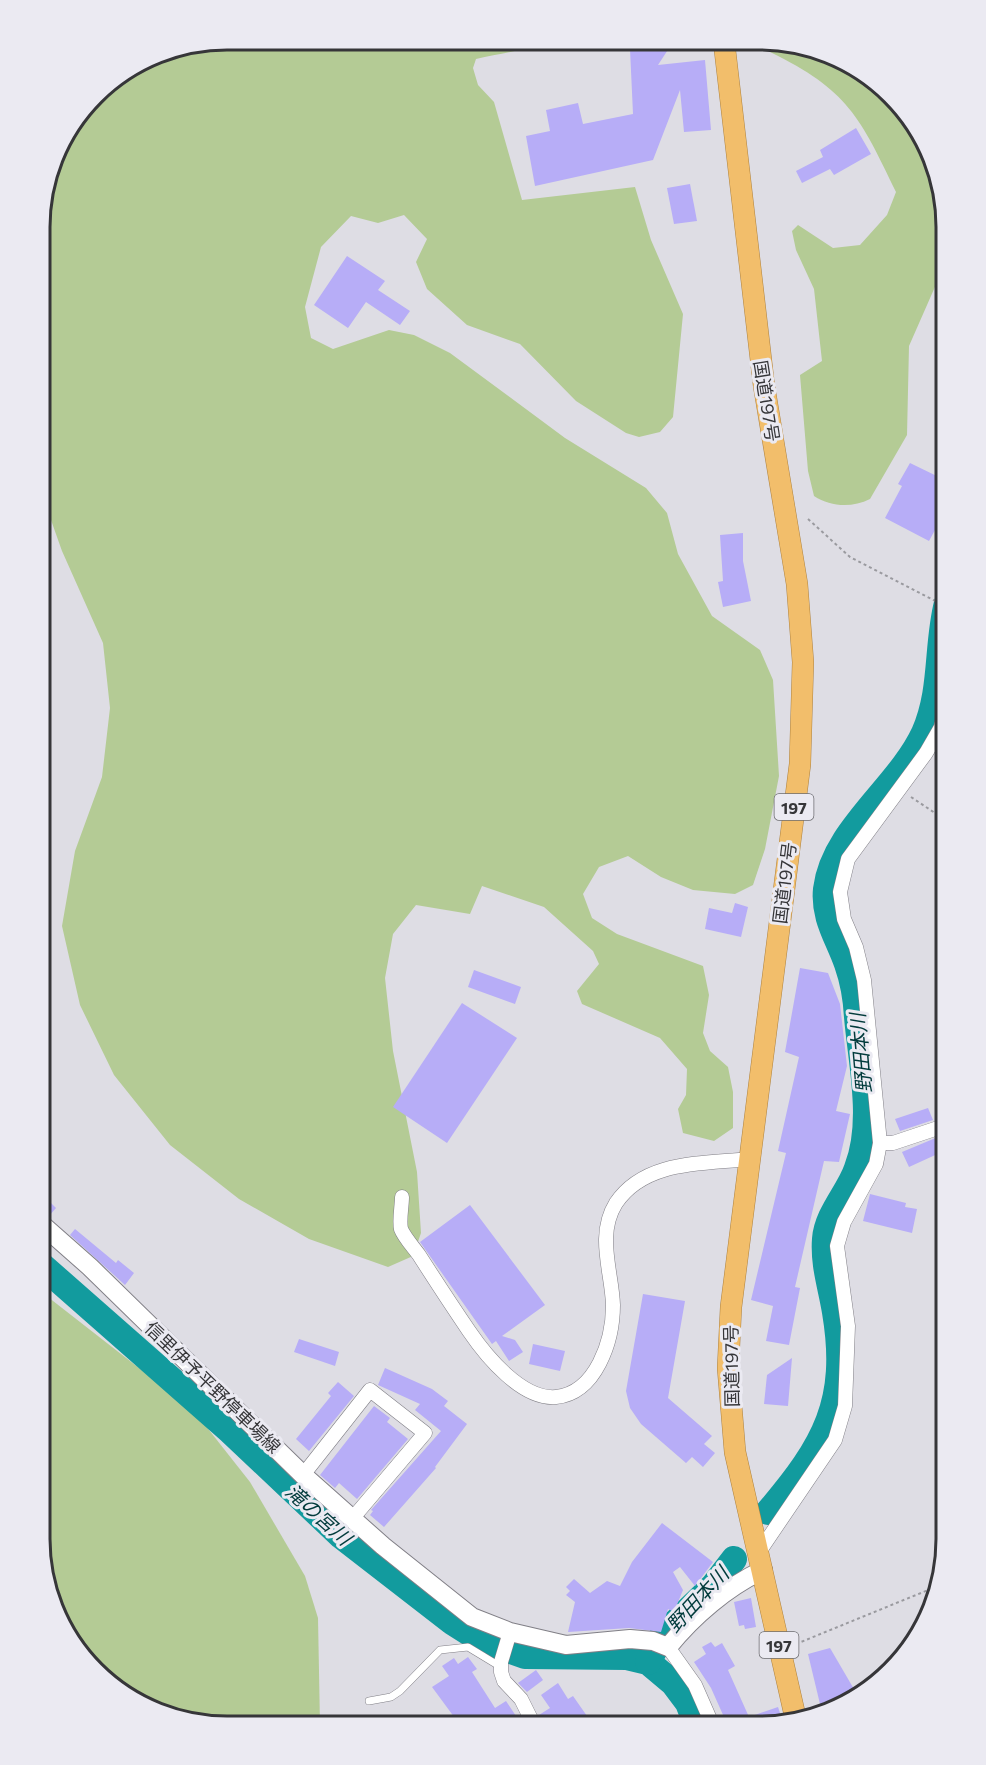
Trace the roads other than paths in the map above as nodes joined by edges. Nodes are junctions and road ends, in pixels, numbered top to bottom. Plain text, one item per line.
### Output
1 (725, 50) edge
2 (936, 736) edge
3 (936, 1129) edge
4 (880, 1143) junction
5 (749, 1159) junction
6 (402, 1197) dead end
7 (50, 1232) edge
8 (303, 1474) junction
9 (352, 1519) junction
10 (761, 1561) junction
11 (509, 1634) junction
12 (668, 1647) junction
13 (501, 1665) junction
14 (369, 1701) dead end
15 (794, 1712) edge
16 (529, 1716) edge
17 (709, 1716) edge

1 - 5 highway, 国道197号 / 197
2 - 4 street
3 - 4 street
4 - 10 street
5 - 6 street
5 - 10 highway, 国道197号 / 197
7 - 8 main road, 信里伊予平野停車場線
8 - 9 main road, 信里伊予平野停車場線
8 - 9 street
9 - 11 main road, 信里伊予平野停車場線
10 - 12 main road
10 - 15 highway, 国道197号 / 197
11 - 12 main road, 信里伊予平野停車場線
11 - 13 street
12 - 17 street
13 - 14 lane
13 - 16 street

